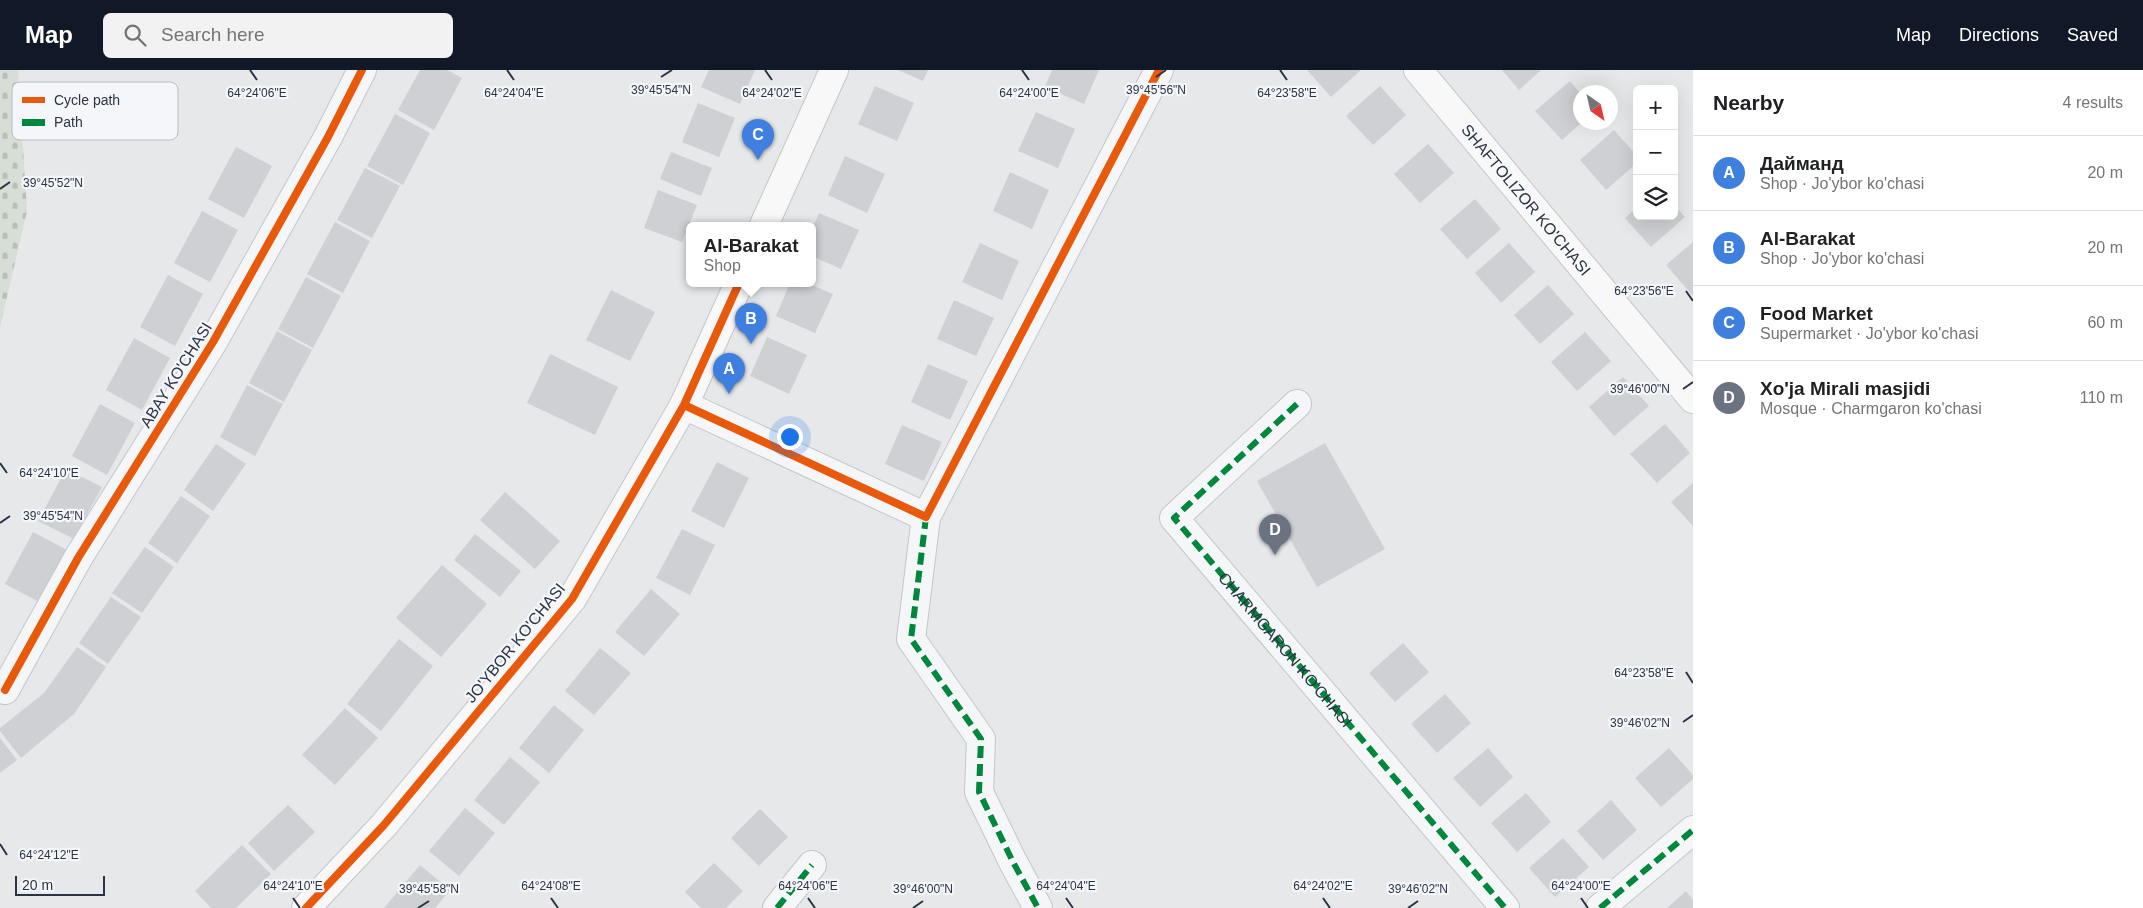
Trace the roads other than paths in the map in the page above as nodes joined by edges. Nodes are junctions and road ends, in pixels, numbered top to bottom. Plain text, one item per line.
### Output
1 (362, 70) edge
2 (834, 70) edge
3 (1159, 70) edge
4 (1418, 70) edge
5 (765, 222) edge
6 (737, 287) edge
7 (1693, 399) edge
8 (1298, 404) dead end
9 (684, 405) junction
10 (926, 517) junction
11 (5, 690) dead end
12 (1693, 830) edge
13 (812, 864) dead end
14 (306, 908) edge
15 (777, 908) edge
16 (1038, 908) edge
17 (1505, 908) edge
18 (1600, 908) edge

1 - 11 street, ABAY KO'CHASI
2 - 5 street
3 - 10 street
4 - 7 street, SHAFTOLIZOR KO'CHASI
6 - 9 street, JO'YBOR KO'CHASI
8 - 17 street, CHARMGARON KO'CHASI
9 - 10 street
9 - 14 street, JO'YBOR KO'CHASI
10 - 16 street
12 - 18 street
13 - 15 street

